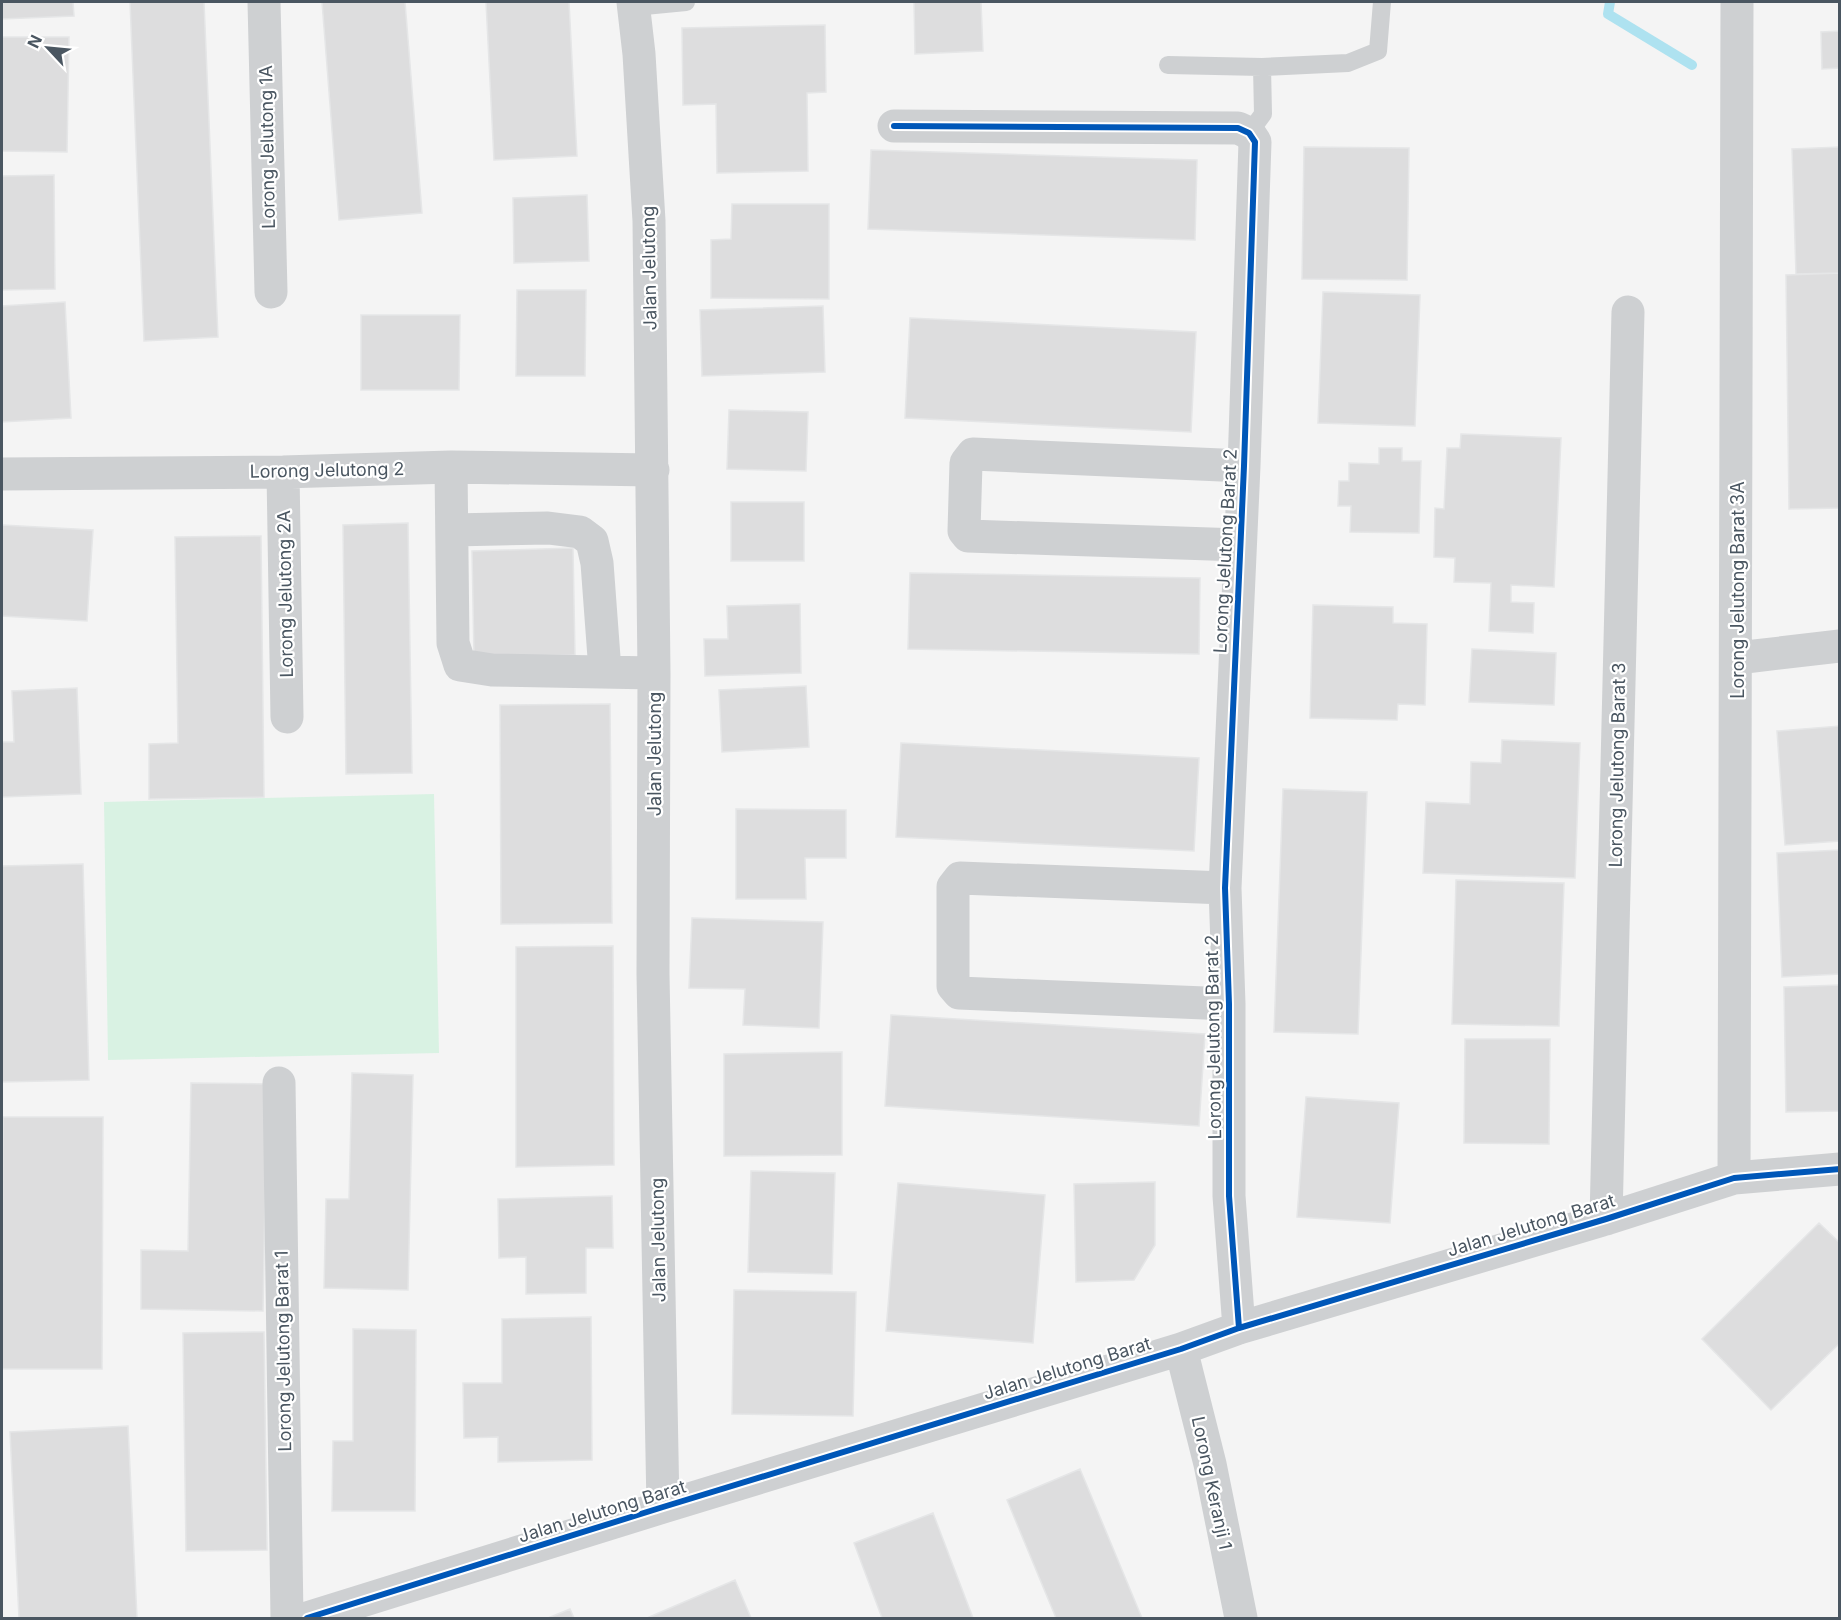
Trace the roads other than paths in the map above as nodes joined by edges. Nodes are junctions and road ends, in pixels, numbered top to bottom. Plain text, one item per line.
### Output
1 (264, 2) edge
2 (686, 2) edge
3 (1382, 2) edge
4 (1737, 2) edge
5 (633, 4) edge
6 (1168, 65) dead end
7 (1262, 67) junction
8 (894, 126) dead end
9 (1249, 133) junction
10 (271, 292) dead end
11 (1628, 312) dead end
12 (1244, 466) junction
13 (451, 467) junction
14 (653, 470) junction
15 (283, 472) junction
16 (2, 474) edge
17 (453, 530) junction
18 (1240, 545) junction
19 (1839, 646) edge
20 (1737, 658) junction
21 (605, 671) junction
22 (654, 673) junction
23 (287, 717) dead end
24 (1225, 888) junction
25 (1229, 1004) junction
26 (279, 1083) dead end
27 (1839, 1169) edge
28 (1734, 1178) junction
29 (1606, 1219) junction
30 (1239, 1328) junction
31 (1181, 1349) junction
32 (663, 1507) junction
33 (287, 1618) edge
34 (307, 1618) edge
35 (1240, 1618) edge

1 - 10 street, Lorong Jelutong 1A
2 - 5 lane
3 - 7 lane
4 - 20 street, Lorong Jelutong Barat 3A
5 - 14 street, Jalan Jelutong
6 - 7 lane
7 - 9 lane
8 - 9 street
9 - 12 street, Lorong Jelutong Barat 2
11 - 29 street, Lorong Jelutong Barat 3
12 - 18 street, Lorong Jelutong Barat 2
12 - 18 street
13 - 14 street, Lorong Jelutong 2
13 - 15 street, Lorong Jelutong 2
13 - 17 street
14 - 22 street, Jalan Jelutong
15 - 16 street, Lorong Jelutong 2
15 - 23 street, Lorong Jelutong 2A
17 - 21 street
17 - 21 street
18 - 24 street, Lorong Jelutong Barat 2
19 - 20 street
20 - 28 street, Lorong Jelutong Barat 3A
21 - 22 street
22 - 32 street, Jalan Jelutong
24 - 25 street, Lorong Jelutong Barat 2
24 - 25 street
25 - 30 street, Lorong Jelutong Barat 2
26 - 33 street, Lorong Jelutong Barat 1
27 - 28 street, Jalan Jelutong Barat
28 - 29 street, Jalan Jelutong Barat
29 - 30 street, Jalan Jelutong Barat
30 - 31 street, Jalan Jelutong Barat
31 - 32 street, Jalan Jelutong Barat
31 - 35 street, Lorong Keranji 1
32 - 34 street, Jalan Jelutong Barat

